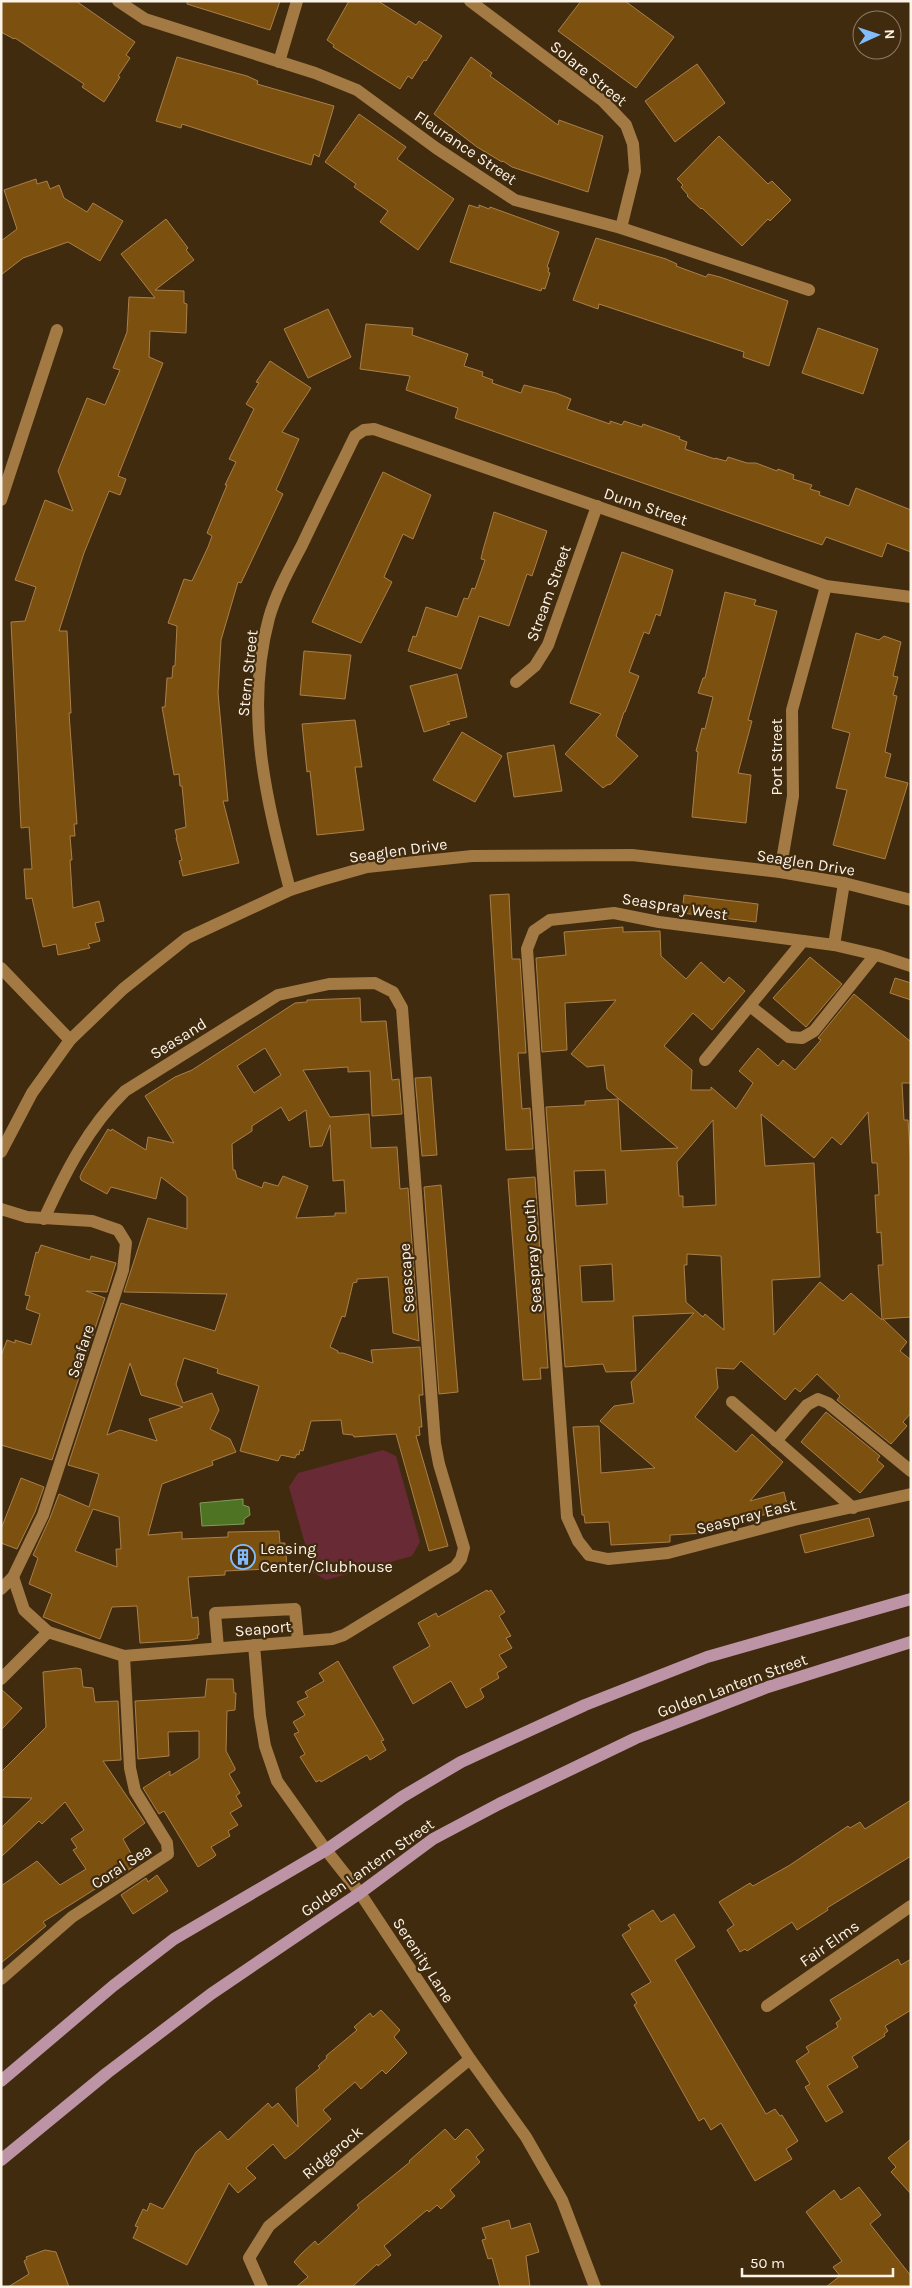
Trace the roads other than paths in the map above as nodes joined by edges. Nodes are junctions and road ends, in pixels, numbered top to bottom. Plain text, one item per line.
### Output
1 (118, 1) edge
2 (297, 1) edge
3 (470, 1) edge
4 (279, 62) junction
5 (621, 228) junction
6 (810, 290) dead end
7 (57, 330) dead end
8 (374, 429) joint
9 (1, 500) edge
10 (597, 506) junction
11 (826, 586) junction
12 (911, 597) edge
13 (516, 682) dead end
14 (780, 872) junction
15 (844, 883) junction
16 (290, 890) junction
17 (911, 900) edge
18 (803, 941) junction
19 (834, 945) junction
20 (526, 949) joint
21 (875, 954) junction
22 (911, 966) edge
23 (1, 968) edge
24 (393, 992) joint
25 (750, 1006) junction
26 (70, 1040) junction
27 (705, 1060) dead end
28 (1, 1152) edge
29 (1, 1209) edge
30 (44, 1219) junction
31 (732, 1402) dead end
32 (776, 1441) junction
33 (911, 1471) edge
34 (911, 1494) edge
35 (853, 1508) junction
36 (589, 1555) joint
37 (461, 1559) joint
38 (13, 1577) junction
39 (1, 1589) edge
40 (911, 1599) edge
41 (48, 1632) junction
42 (298, 1642) junction
43 (911, 1642) edge
44 (254, 1645) junction
45 (218, 1648) junction
46 (124, 1656) junction
47 (1, 1678) edge
48 (326, 1850) junction
49 (360, 1893) junction
50 (911, 1906) edge
51 (1, 1979) edge
52 (767, 2006) dead end
53 (470, 2059) junction
54 (1, 2081) edge
55 (1, 2160) edge
56 (262, 2287) edge
57 (594, 2287) edge

1 - 4 street, Fleurance Street
2 - 4 street
3 - 5 street, Solare Street
4 - 5 street, Fleurance Street
5 - 6 street, Fleurance Street
7 - 9 street
8 - 10 street, Dunn Street
8 - 16 street, Stern Street
10 - 11 street, Dunn Street
10 - 13 street, Stream Street
11 - 12 street, Dunn Street
11 - 14 street, Port Street
14 - 15 street, Seaglen Drive
14 - 16 street, Seaglen Drive
15 - 17 street, Seaglen Drive
15 - 19 street
16 - 26 street, Seaglen Drive
18 - 19 street, Seaspray West
18 - 20 street, Seaspray West
18 - 25 street
19 - 21 street, Seaspray West
20 - 36 street, Seaspray South
21 - 22 street, Seaspray West
21 - 25 street
23 - 26 street
24 - 30 street, Seasand
24 - 37 street, Seascape
25 - 27 street
26 - 28 street, Seaglen Drive
29 - 30 street, Seafare
30 - 38 street, Seafare
31 - 32 street
32 - 33 street
32 - 35 street
34 - 35 street, Seaspray East
35 - 36 street, Seaspray East
37 - 42 street, Seaport
38 - 39 street, Seafare
38 - 41 street, Seaport
40 - 48 main road, Golden Lantern Street
41 - 46 street, Seaport
41 - 47 street
42 - 44 street, Seaport
42 - 45 street
43 - 49 main road, Golden Lantern Street
44 - 45 street, Seaport
44 - 48 street, Serenity Lane
45 - 46 street, Seaport
46 - 51 street, Coral Sea
48 - 49 street, Serenity Lane
48 - 54 main road, Golden Lantern Street
49 - 53 street, Serenity Lane
49 - 55 main road, Golden Lantern Street
50 - 52 street, Fair Elms
53 - 56 street, Ridgerock
53 - 57 street, Serenity Lane

